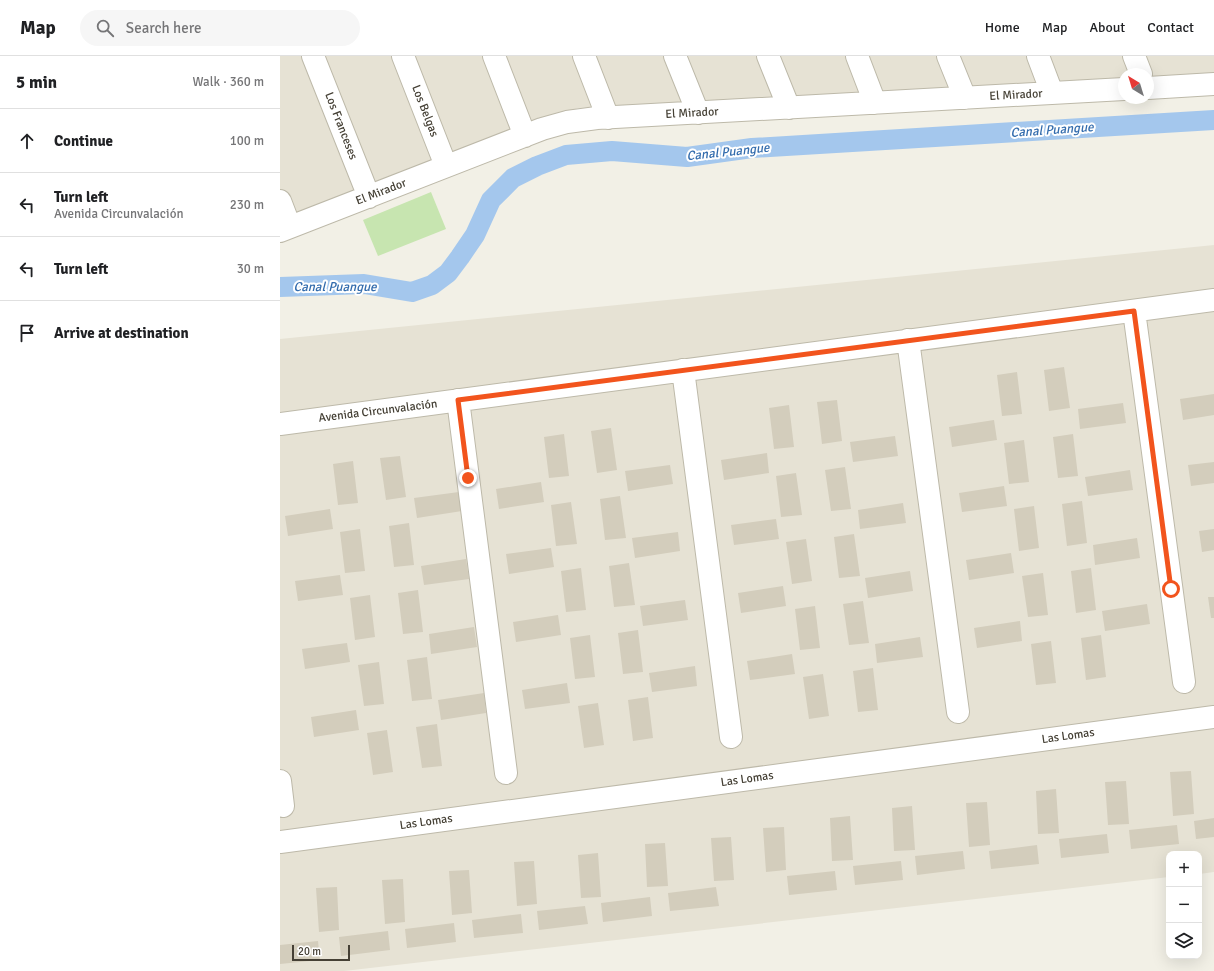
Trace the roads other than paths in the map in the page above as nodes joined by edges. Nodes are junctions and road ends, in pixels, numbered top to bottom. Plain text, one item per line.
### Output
1 (313, 56) edge
2 (403, 56) edge
3 (494, 56) edge
4 (584, 56) edge
5 (675, 56) edge
6 (768, 56) edge
7 (857, 56) edge
8 (948, 56) edge
9 (1038, 56) edge
10 (1134, 56) edge
11 (1139, 68) edge
12 (1214, 84) edge
13 (1154, 88) edge
14 (1118, 89) edge
15 (1052, 93) junction
16 (965, 98) junction
17 (875, 103) junction
18 (789, 108) junction
19 (698, 113) junction
20 (608, 118) junction
21 (525, 136) junction
22 (446, 166) junction
23 (369, 197) junction
24 (280, 201) edge
25 (285, 229) edge
26 (1214, 300) edge
27 (1134, 311) junction
28 (908, 340) junction
29 (683, 370) junction
30 (458, 400) junction
31 (280, 424) edge
32 (1184, 682) dead end
33 (958, 712) dead end
34 (1214, 716) edge
35 (731, 737) dead end
36 (506, 774) dead end
37 (280, 781) edge
38 (283, 806) dead end
39 (280, 842) edge

1 - 23 street, Los Franceses
2 - 22 street, Los Belgas
3 - 21 street
4 - 20 street
5 - 19 street
6 - 18 street
7 - 17 street
8 - 16 street
9 - 15 street
10 - 11 street
12 - 13 street
14 - 15 street, El Mirador
15 - 16 street, El Mirador
16 - 17 street, El Mirador
17 - 18 street, El Mirador
18 - 19 street, El Mirador
19 - 20 street, El Mirador
20 - 21 street, El Mirador
21 - 22 street, El Mirador
22 - 23 street, El Mirador
23 - 25 street, El Mirador
24 - 25 street
26 - 27 street, Avenida Circunvalación
27 - 28 street, Avenida Circunvalación
27 - 32 street
28 - 29 street, Avenida Circunvalación
28 - 33 street
29 - 30 street, Avenida Circunvalación
29 - 35 street
30 - 31 street, Avenida Circunvalación
30 - 36 street
34 - 39 street, Las Lomas
37 - 38 street

